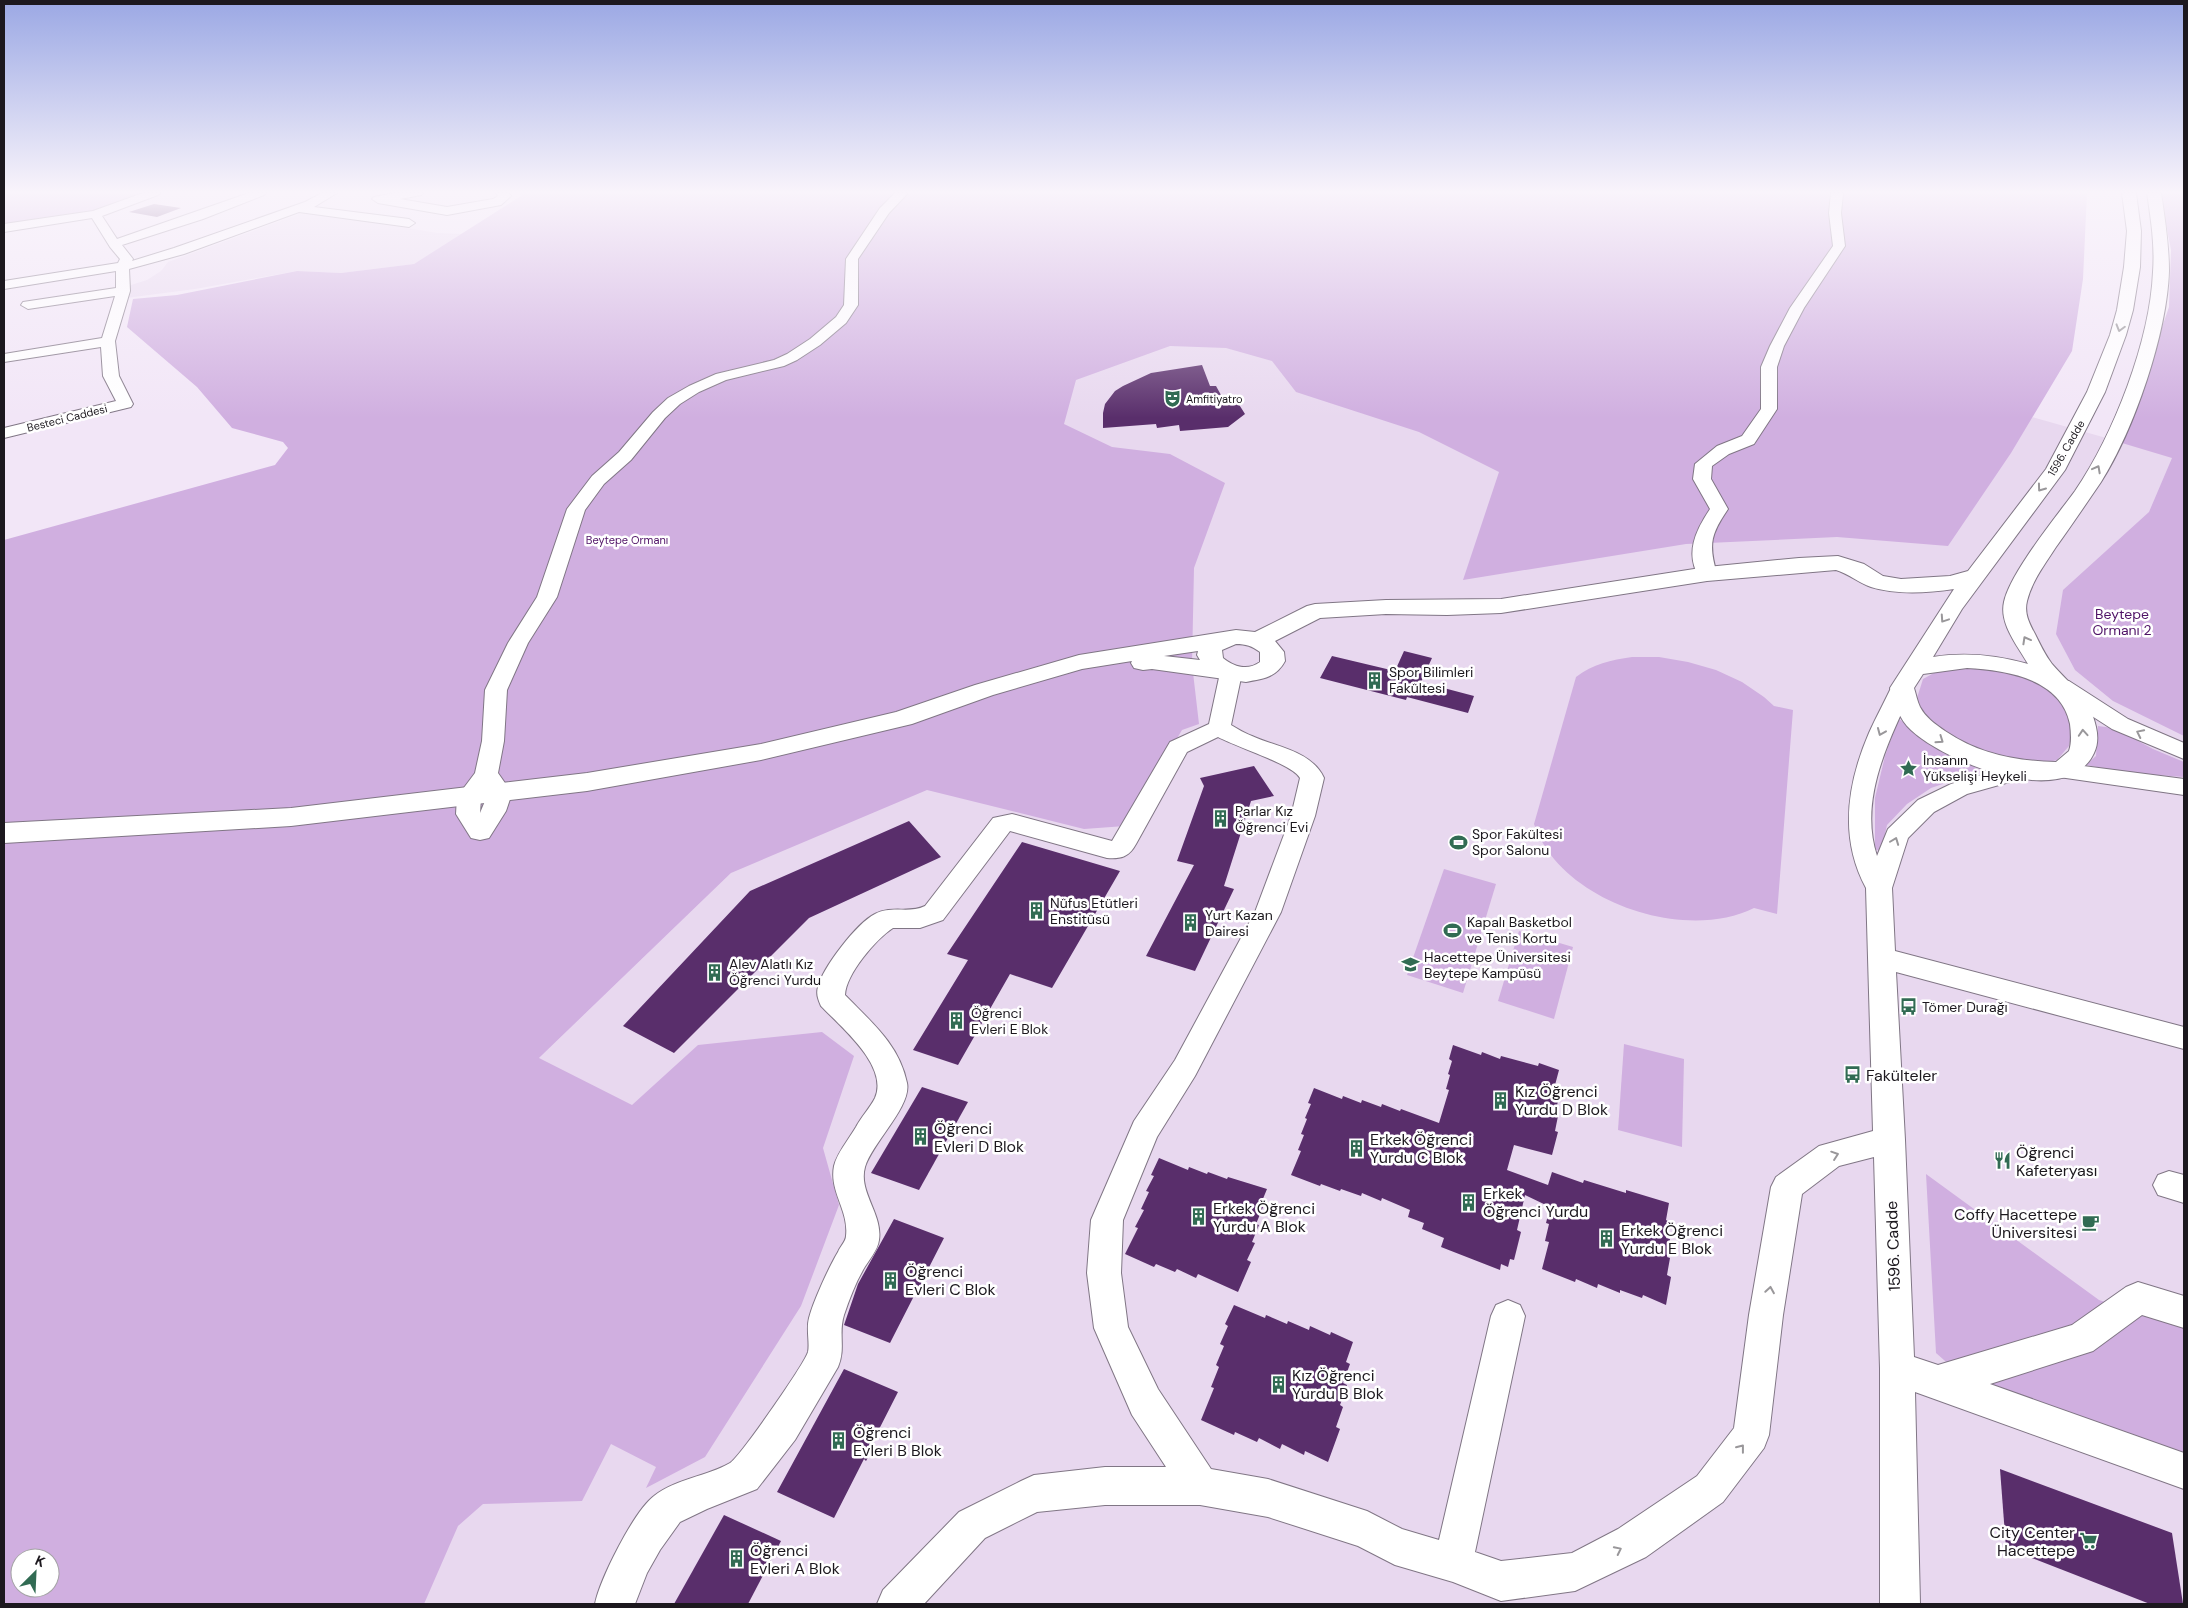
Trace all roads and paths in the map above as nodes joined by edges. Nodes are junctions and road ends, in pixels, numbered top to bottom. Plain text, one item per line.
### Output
1 (84, 268) edge
2 (97, 268) edge
3 (124, 268) edge
4 (852, 268) edge
5 (1825, 268) edge
6 (2132, 268) edge
7 (2161, 268) edge
8 (4, 278) edge
9 (4, 285) edge
10 (123, 291) junction
11 (19, 308) dead end
12 (108, 341) junction
13 (4, 358) edge
14 (4, 433) edge
15 (1707, 574) junction
16 (1977, 575) junction
17 (1221, 640) junction
18 (1258, 640) junction
19 (1226, 672) junction
20 (1908, 679) junction
21 (2053, 681) junction
22 (1218, 728) junction
23 (2184, 752) edge
24 (2026, 770) junction
25 (2060, 771) junction
26 (2184, 787) edge
27 (493, 793) junction
28 (468, 805) junction
29 (4, 833) edge
30 (4, 849) edge
31 (1880, 888) junction
32 (1881, 958) junction
33 (2184, 1038) edge
34 (1890, 1140) junction
35 (2184, 1312) edge
36 (1508, 1316) dead end
37 (1897, 1368) junction
38 (1937, 1382) junction
39 (2184, 1471) edge
40 (1200, 1486) junction
41 (1453, 1563) junction
42 (615, 1604) edge
43 (897, 1604) edge
44 (1900, 1604) edge

1 - 8 street
2 - 9 street
3 - 10 street
4 - 27 street
5 - 15 street
6 -> 16 main road, 1596. Cadde
21 -> 7 main road
10 - 11 street
10 - 12 street
12 - 13 street
12 - 14 street, Besteci Caddesi
15 - 16 main road
15 - 18 main road
16 -> 20 main road, 1596. Cadde
17 - 18 main road
17 - 19 main road
17 - 27 main road
18 - 19 main road
19 - 22 street
19 - 27 main road
20 - 21 main road
20 -> 24 main road, 1596. Cadde
20 -> 31 street, 1596. Cadde
23 -> 21 street
25 -> 21 main road
22 - 40 street
22 - 42 street
24 - 25 main road, 1596. Cadde
31 -> 24 street, 1596. Cadde
25 - 26 street
27 - 28 main road
27 - 28 street
28 - 29 main road
28 - 30 main road
31 - 32 street, 1596. Cadde
32 - 33 street
32 - 34 street, 1596. Cadde
34 - 37 street, 1596. Cadde
41 -> 34 street
35 - 38 street
36 - 41 street
37 - 38 street
37 - 44 street, 1596. Cadde
38 - 39 street
40 - 41 street
40 - 43 street

